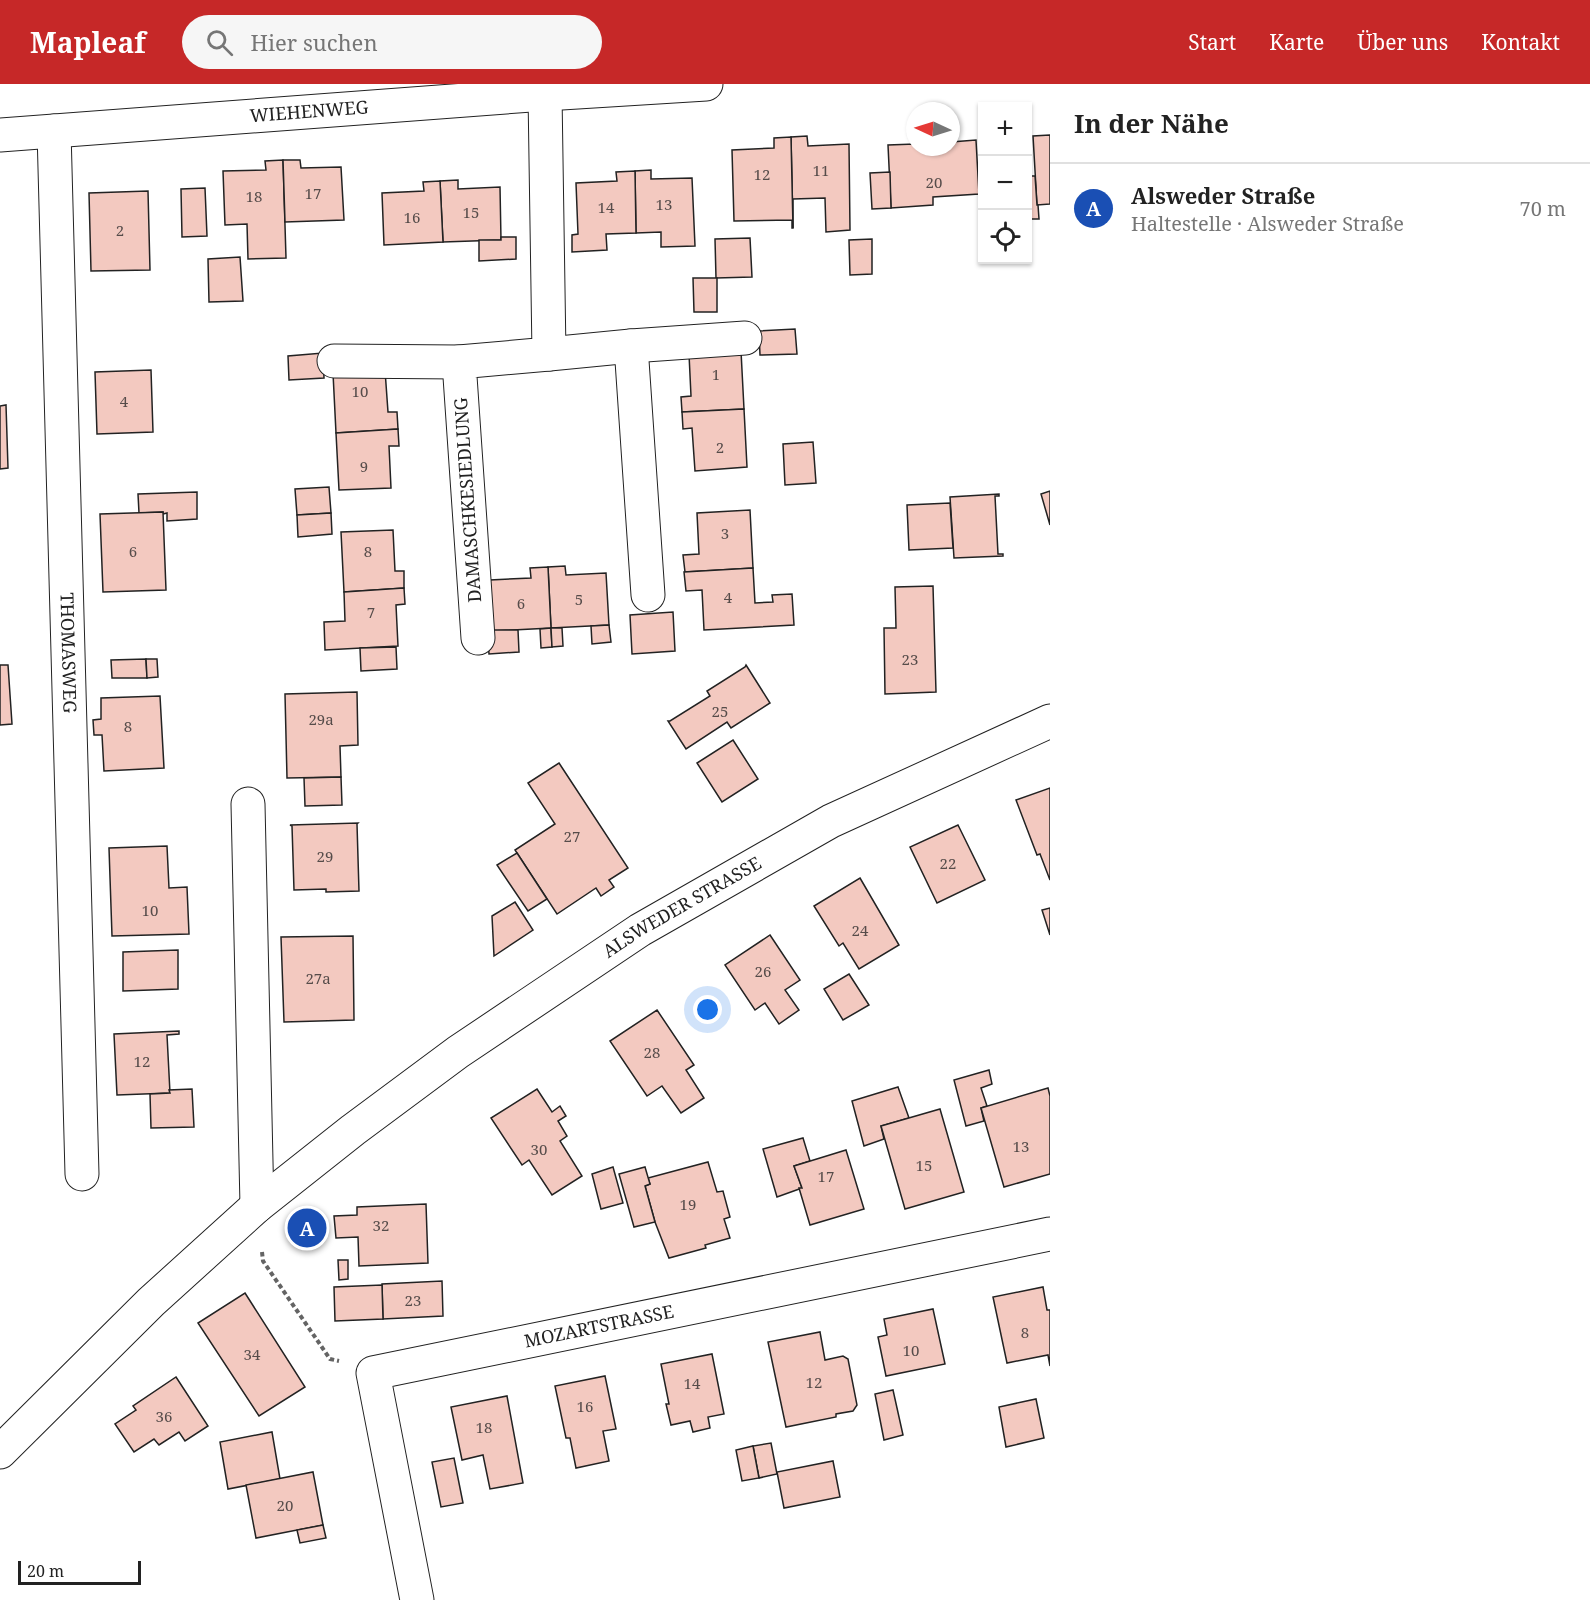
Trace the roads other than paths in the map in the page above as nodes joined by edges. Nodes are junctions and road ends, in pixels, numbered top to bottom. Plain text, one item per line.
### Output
1 (706, 84) edge
2 (619, 87) edge
3 (545, 94) junction
4 (54, 131) junction
5 (0, 135) edge
6 (745, 338) dead end
7 (631, 346) junction
8 (549, 354) junction
9 (334, 361) dead end
10 (459, 362) junction
11 (648, 595) dead end
12 (478, 638) dead end
13 (1050, 722) edge
14 (248, 804) dead end
15 (82, 1174) dead end
16 (257, 1206) junction
17 (1050, 1234) edge
18 (0, 1452) edge
19 (417, 1600) edge

1 - 2 street, WIEHENWEG
2 - 3 street, WIEHENWEG
3 - 4 street, WIEHENWEG
3 - 8 street
4 - 5 street, WIEHENWEG
4 - 15 street, THOMASWEG
6 - 7 street
7 - 8 street
7 - 11 street
8 - 10 street
9 - 10 street
10 - 12 street, DAMASCHKESIEDLUNG
13 - 16 street, ALSWEDER STRASSE
14 - 16 street
16 - 18 street, ALSWEDER STRASSE
17 - 19 street, MOZARTSTRASSE

